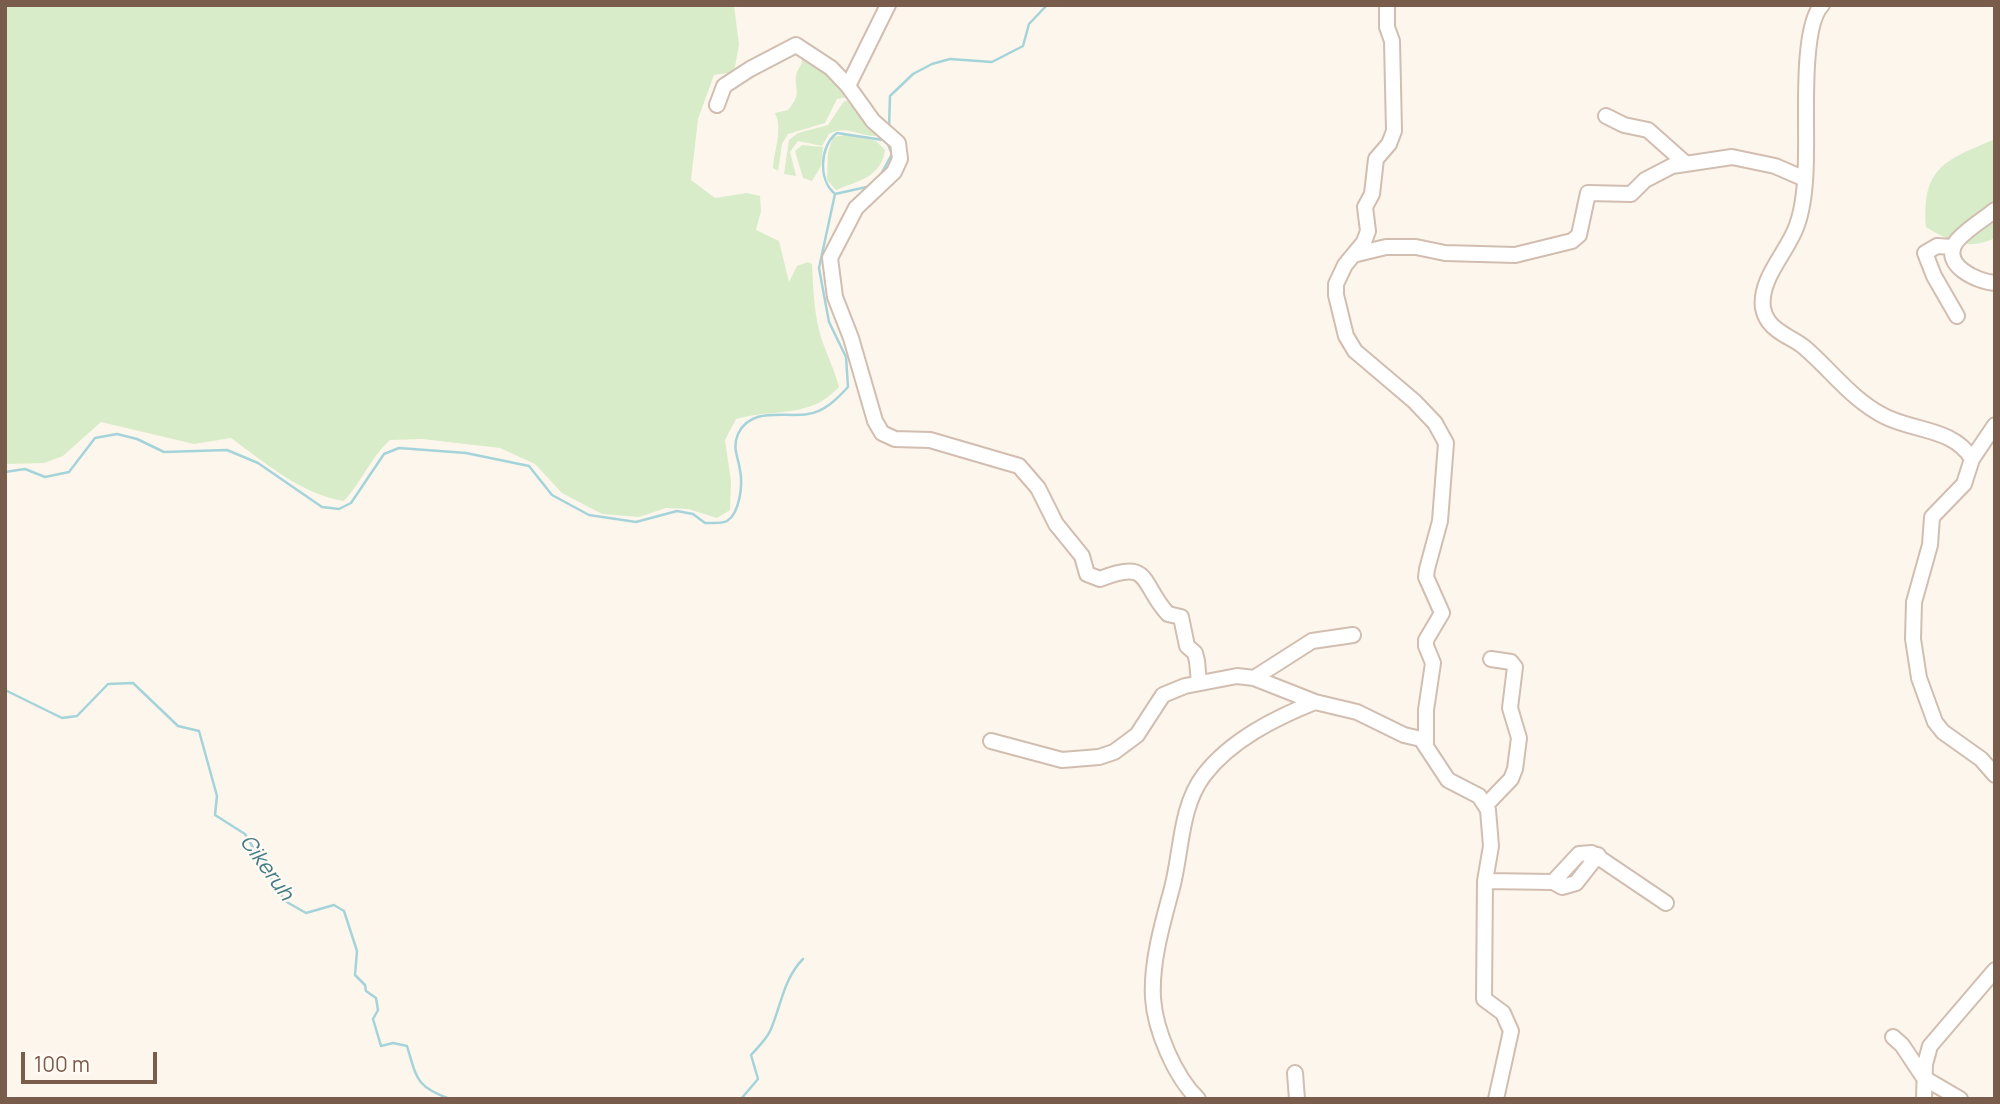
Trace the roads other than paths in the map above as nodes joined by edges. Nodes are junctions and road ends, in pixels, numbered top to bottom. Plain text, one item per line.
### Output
1 (888, 5) edge
2 (1387, 5) edge
3 (1822, 5) edge
4 (848, 86) junction
5 (717, 105) dead end
6 (1606, 116) dead end
7 (1684, 162) junction
8 (1805, 179) junction
9 (1995, 210) edge
10 (1953, 247) junction
11 (1357, 254) junction
12 (1995, 284) edge
13 (1957, 316) dead end
14 (1995, 425) edge
15 (1972, 459) junction
16 (1353, 635) dead end
17 (1491, 659) dead end
18 (1254, 678) junction
19 (1199, 683) junction
20 (1315, 702) junction
21 (991, 741) dead end
22 (1426, 743) junction
23 (1995, 775) edge
24 (1486, 805) junction
25 (1485, 881) junction
26 (1666, 903) dead end
27 (1995, 970) edge
28 (1893, 1037) dead end
29 (1295, 1073) dead end
30 (1924, 1078) junction
31 (1198, 1099) edge
32 (1297, 1099) edge
33 (1496, 1099) edge
34 (1924, 1099) edge
35 (1959, 1099) edge

1 - 4 street
2 - 11 street
3 - 8 street
4 - 5 street
4 - 19 street
6 - 7 street
7 - 8 street
7 - 11 street
8 - 15 street
9 - 10 street
10 - 12 street
10 - 13 street
11 - 22 street
14 - 15 street
15 - 23 street
16 - 18 street
17 - 24 street
18 - 19 street
18 - 20 street
19 - 21 street
20 - 22 street
20 - 31 street
22 - 24 street
24 - 25 street
25 - 26 street
25 - 33 street
27 - 30 street
28 - 30 street
29 - 32 street
30 - 34 street
30 - 35 street

